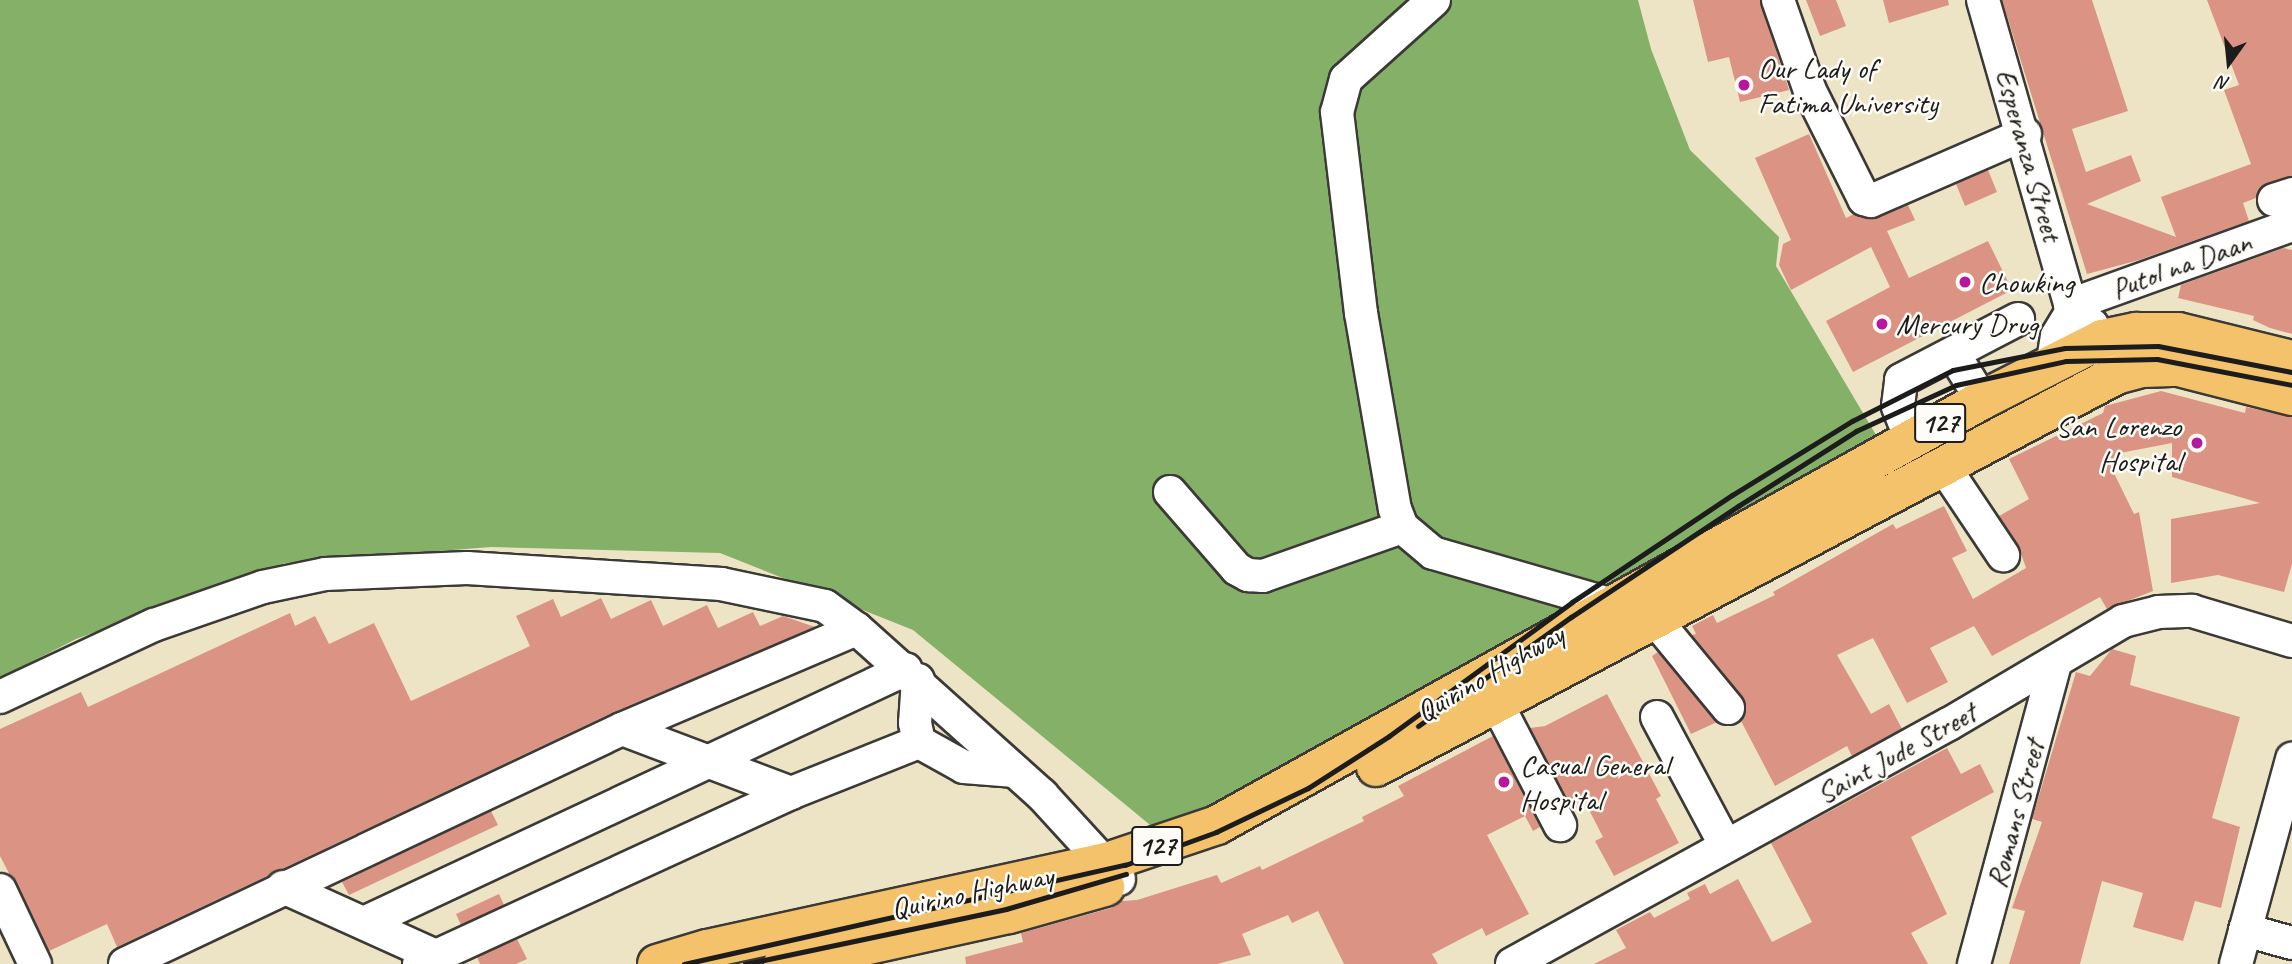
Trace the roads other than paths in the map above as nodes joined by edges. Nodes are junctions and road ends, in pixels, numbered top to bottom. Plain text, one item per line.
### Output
1 (1434, 0) edge
2 (1778, 0) edge
3 (1983, 0) edge
4 (2025, 134) junction
5 (2286, 206) edge
6 (2071, 308) junction
7 (2018, 319) dead end
8 (2102, 339) junction
9 (1953, 353) junction
10 (2292, 360) edge
11 (2053, 361) junction
12 (2116, 375) junction
13 (2292, 396) edge
14 (1982, 400) junction
15 (1911, 439) junction
16 (1942, 464) junction
17 (1170, 492) dead end
18 (1402, 527) junction
19 (2003, 555) dead end
20 (1630, 618) junction
21 (857, 629) junction
22 (2292, 641) edge
23 (2055, 663) junction
24 (912, 674) junction
25 (0, 697) edge
26 (1496, 702) junction
27 (1728, 708) dead end
28 (1657, 717) dead end
29 (622, 729) junction
30 (919, 742) junction
31 (710, 759) junction
32 (2292, 759) edge
33 (1015, 771) junction
34 (791, 793) junction
35 (1560, 825) dead end
36 (1726, 846) junction
37 (1115, 872) junction
38 (283, 887) junction
39 (0, 890) edge
40 (366, 922) junction
41 (2245, 930) junction
42 (2292, 943) edge
43 (837, 958) edge
44 (427, 960) edge
45 (35, 964) edge
46 (125, 964) edge
47 (657, 964) edge
48 (783, 964) edge
49 (1512, 964) edge
50 (1974, 964) edge
51 (2236, 964) edge

1 - 18 street
2 - 4 street
3 - 4 street, Esperanza Street
4 - 6 street, Esperanza Street
5 - 6 street, Putol na Daan
6 - 8 street
6 - 11 street
7 - 9 street
8 - 10 main road, Quirino Highway / 127
8 - 11 main road, Quirino Highway / 127
8 - 12 street
9 - 14 street
9 - 15 street
11 - 14 main road, Quirino Highway / 127
12 - 13 main road, Quirino Highway / 127
12 - 16 main road, Quirino Highway / 127
14 - 15 main road, Quirino Highway / 127
15 - 20 main road, Quirino Highway / 127
16 - 19 street
16 - 20 main road, Quirino Highway / 127
17 - 18 street
18 - 20 street
20 - 26 main road, Quirino Highway / 127
20 - 27 street
20 - 37 main road, Quirino Highway / 127
21 - 24 street
21 - 25 street
21 - 29 street
22 - 23 street, Saint Jude Street
23 - 36 street, Saint Jude Street
23 - 50 street, Romans Street
24 - 30 street
24 - 31 street
24 - 33 street
26 - 35 street
26 - 37 main road, Quirino Highway / 127
28 - 36 street
29 - 31 street
29 - 38 street
30 - 33 street
30 - 34 street
31 - 34 street
31 - 40 street
32 - 41 street
33 - 37 street
34 - 44 street
36 - 49 street, Saint Jude Street
37 - 43 main road, Quirino Highway / 127
37 - 47 main road, Quirino Highway / 127
38 - 40 street
38 - 46 street
39 - 45 street
40 - 44 street
41 - 42 street
41 - 51 street
43 - 48 main road, Quirino Highway / 127

